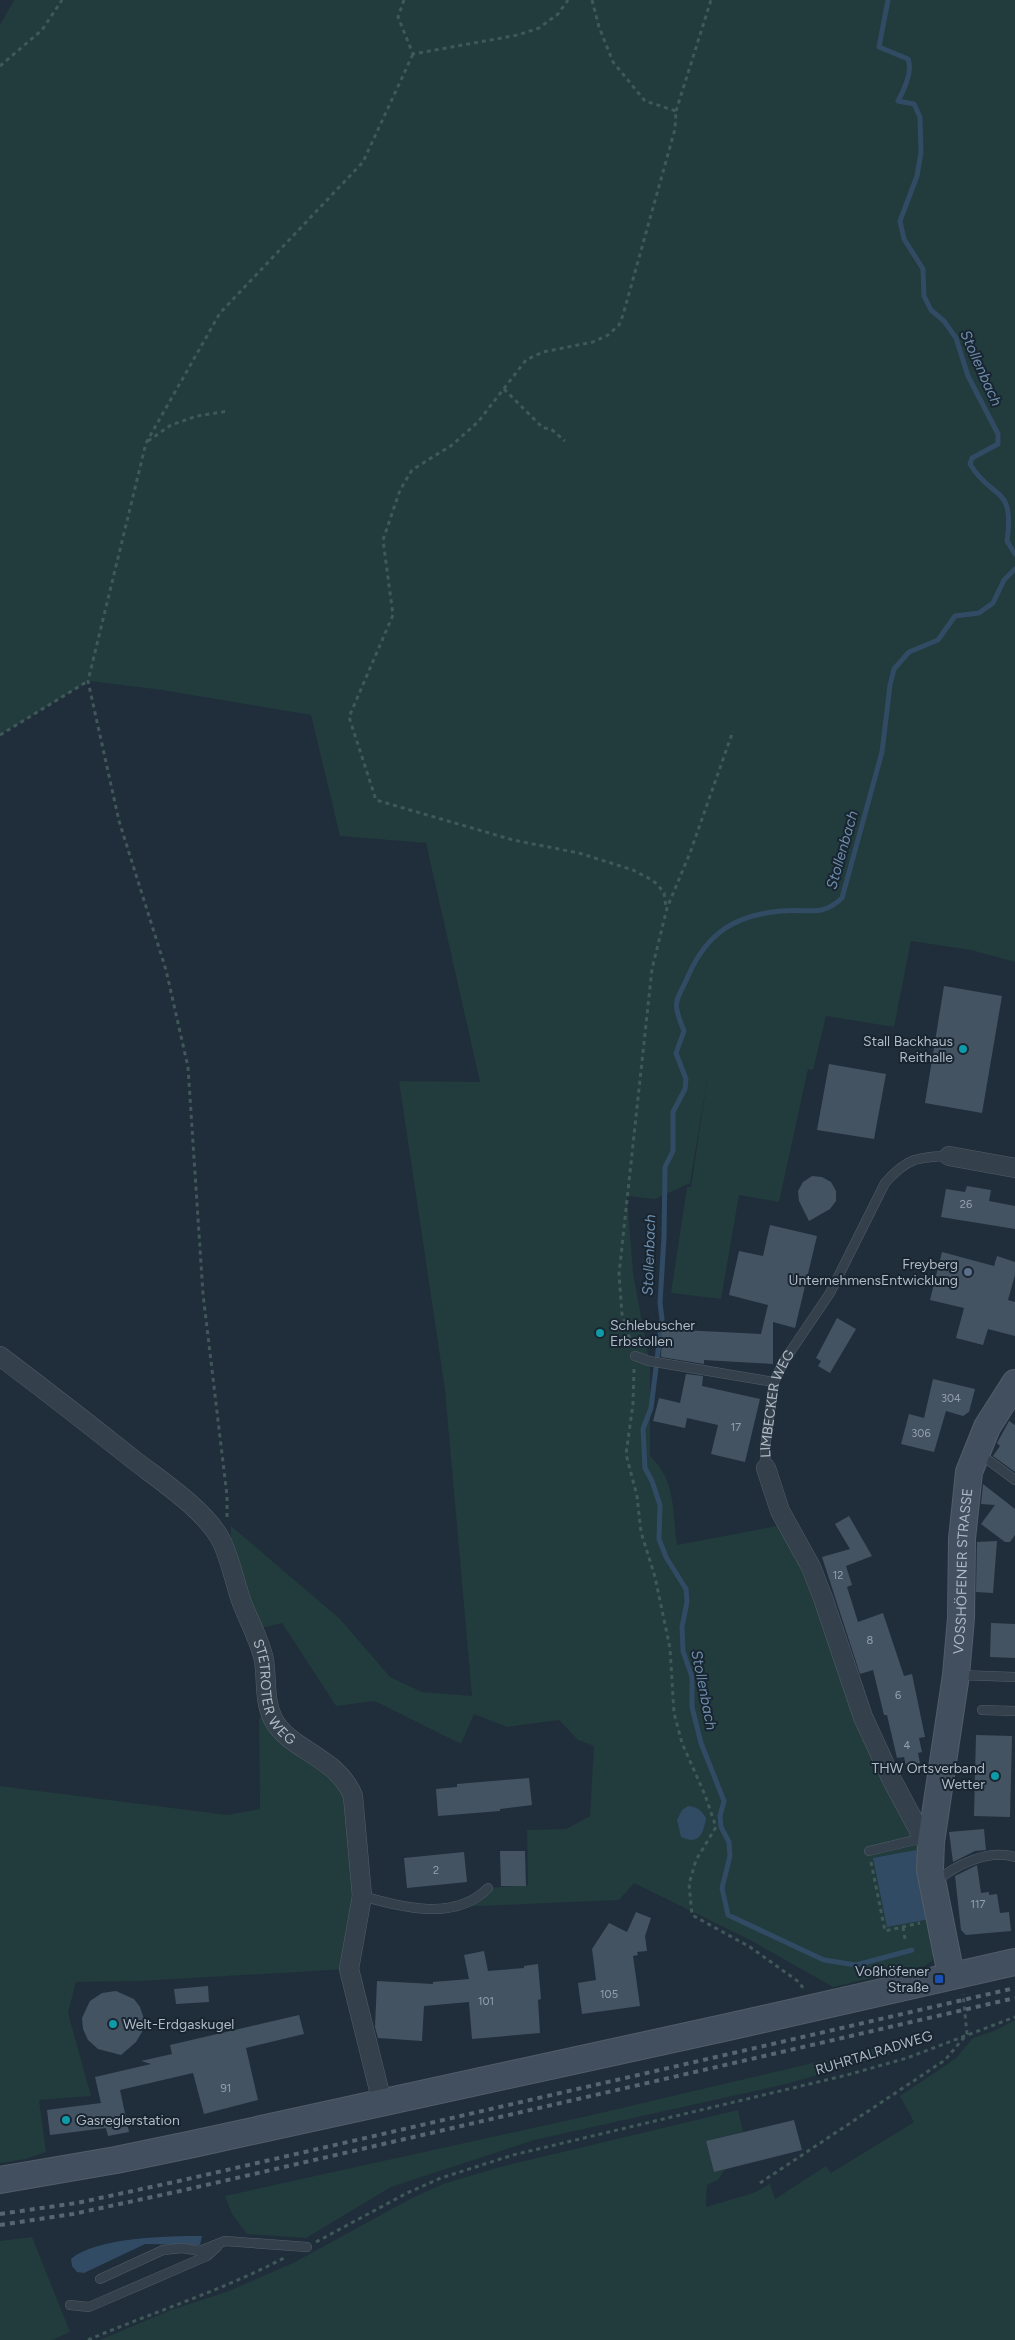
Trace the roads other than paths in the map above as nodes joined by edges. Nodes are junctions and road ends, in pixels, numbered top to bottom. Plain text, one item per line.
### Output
1 (949, 1156) joint
2 (1015, 1168) edge
3 (0, 1356) edge
4 (635, 1356) road end
5 (774, 1382) junction
6 (1013, 1391) edge
7 (976, 1451) junction
8 (766, 1468) joint
9 (1015, 1480) edge
10 (956, 1675) junction
11 (1015, 1677) edge
12 (982, 1710) dead end
13 (1015, 1711) edge
14 (927, 1840) junction
15 (869, 1851) road end
16 (1015, 1857) edge
17 (933, 1884) junction
18 (488, 1888) dead end
19 (362, 1896) junction
20 (1015, 1962) edge
21 (954, 1976) junction
22 (382, 2102) junction
23 (0, 2180) edge
24 (226, 2241) junction
25 (307, 2247) road end
26 (100, 2279) dead end
27 (70, 2305) dead end

1 - 2 street, LIMBECKER WEG
1 - 5 lane, LIMBECKER WEG
3 - 19 street, STETROTER WEG
4 - 5 lane
5 - 8 lane, LIMBECKER WEG
6 - 7 main road, VOSSHÖFENER STRASSE
7 - 9 lane
7 - 10 main road, VOSSHÖFENER STRASSE
8 - 14 street, LIMBECKER WEG
10 - 11 lane
10 - 14 main road, VOSSHÖFENER STRASSE
12 - 13 lane
14 - 15 lane
14 - 17 main road, VOSSHÖFENER STRASSE
16 - 17 lane
17 - 21 main road, VOSSHÖFENER STRASSE
18 - 19 lane
19 - 22 street, STETROTER WEG
20 - 21 main road
21 - 22 main road
22 - 23 main road
24 - 25 lane
24 - 26 lane
24 - 27 lane

